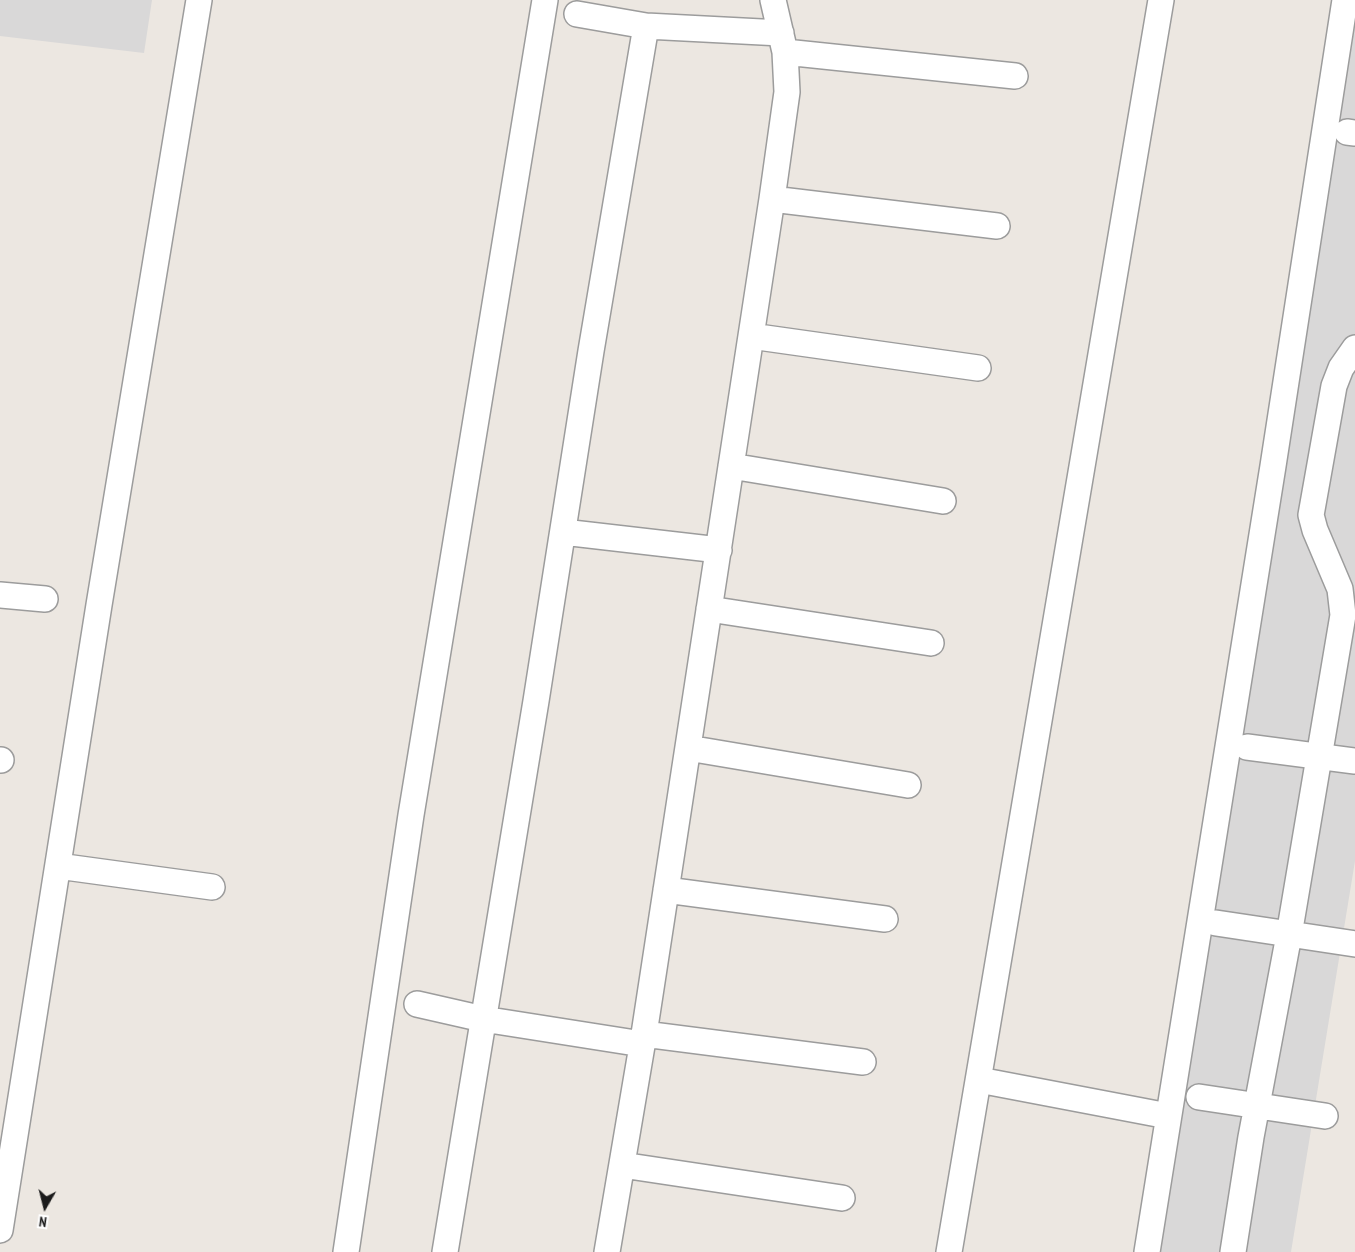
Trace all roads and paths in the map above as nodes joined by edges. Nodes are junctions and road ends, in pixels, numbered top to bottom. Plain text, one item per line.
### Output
1 (199, 0) edge
2 (545, 0) edge
3 (774, 0) edge
4 (1161, 0) edge
5 (1345, 0) edge
6 (576, 14) dead end
7 (646, 26) junction
8 (783, 43) junction
9 (1015, 76) dead end
10 (772, 199) junction
11 (998, 226) dead end
12 (752, 336) junction
13 (1355, 348) edge
14 (978, 368) dead end
15 (732, 466) junction
16 (943, 500) dead end
17 (563, 532) junction
18 (718, 550) junction
19 (0, 595) edge
20 (44, 599) dead end
21 (709, 609) junction
22 (931, 643) dead end
23 (688, 748) junction
24 (1248, 748) dead end
25 (1319, 755) junction
26 (1355, 761) edge
27 (908, 785) dead end
28 (58, 866) junction
29 (212, 887) dead end
30 (666, 890) junction
31 (885, 918) dead end
32 (1216, 923) dead end
33 (1289, 935) junction
34 (1355, 944) edge
35 (417, 1004) dead end
36 (483, 1018) junction
37 (643, 1039) junction
38 (863, 1062) dead end
39 (979, 1080) junction
40 (1199, 1097) dead end
41 (1256, 1107) junction
42 (1168, 1116) junction
43 (1325, 1116) dead end
44 (622, 1165) junction
45 (842, 1198) dead end
46 (0, 1230) edge
47 (346, 1252) edge
48 (445, 1252) edge
49 (607, 1252) edge
50 (949, 1252) edge
51 (1147, 1252) edge
52 (1233, 1252) edge

1 - 28 street
2 - 47 street
3 - 8 street
4 - 39 street
5 - 42 street
6 - 7 street
7 - 8 street
7 - 17 street
8 - 9 street
8 - 10 street
10 - 11 street
10 - 12 street
12 - 14 street
12 - 15 street
13 - 25 street
15 - 16 street
15 - 18 street
17 - 18 street
17 - 36 street
18 - 21 street
19 - 20 street
21 - 22 street
21 - 23 street
23 - 27 street
23 - 30 street
24 - 25 street
25 - 26 street
25 - 33 street
28 - 29 street
28 - 46 street
30 - 31 street
30 - 37 street
32 - 33 street
33 - 34 street
33 - 41 street
35 - 36 street
36 - 37 street
36 - 48 street
37 - 38 street
37 - 44 street
39 - 42 street
39 - 50 street
40 - 41 street
41 - 43 street
41 - 52 street
42 - 51 street
44 - 45 street
44 - 49 street

